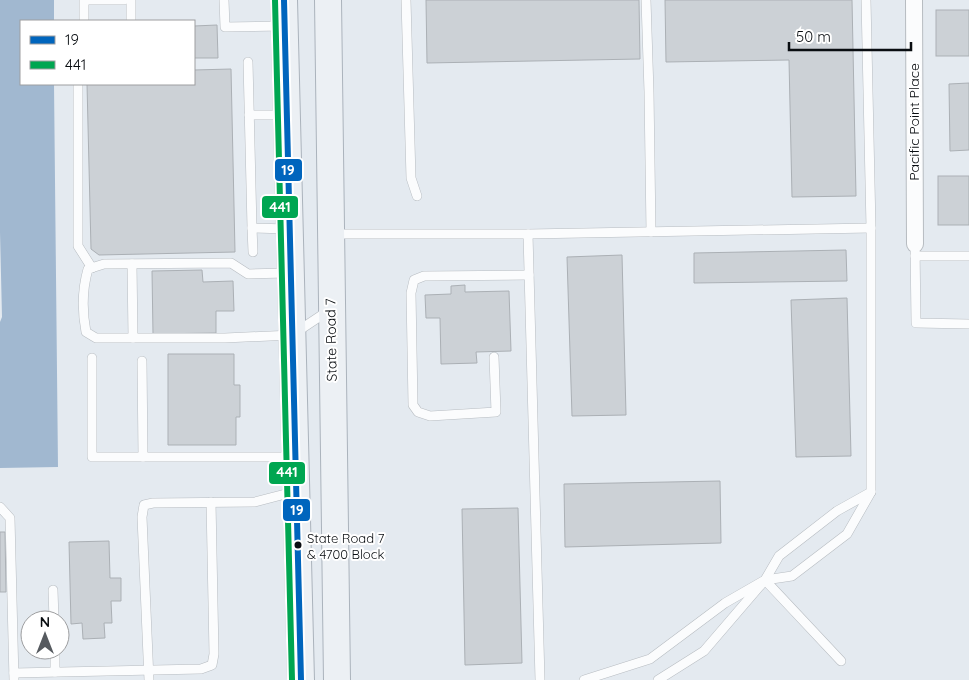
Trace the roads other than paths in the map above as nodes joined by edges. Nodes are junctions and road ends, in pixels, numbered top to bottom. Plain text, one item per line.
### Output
1 (124, 0) edge
2 (131, 0) edge
3 (224, 0) edge
4 (284, 0) edge
5 (328, 0) edge
6 (406, 0) edge
7 (646, 0) edge
8 (866, 0) edge
9 (914, 0) edge
10 (84, 20) edge
11 (131, 20) edge
12 (284, 26) junction
13 (248, 62) dead end
14 (78, 85) edge
15 (249, 115) junction
16 (287, 115) junction
17 (417, 196) dead end
18 (252, 228) junction
19 (871, 228) junction
20 (289, 230) junction
21 (651, 232) junction
22 (330, 234) junction
23 (528, 234) junction
24 (915, 250) junction
25 (252, 252) dead end
26 (969, 256) edge
27 (132, 264) junction
28 (92, 268) junction
29 (290, 273) junction
30 (529, 275) junction
31 (331, 298) junction
32 (969, 324) edge
33 (292, 335) junction
34 (133, 338) junction
35 (494, 357) dead end
36 (92, 358) dead end
37 (142, 361) dead end
38 (144, 456) junction
39 (295, 457) junction
40 (296, 491) junction
41 (871, 492) junction
42 (211, 502) junction
43 (0, 507) edge
44 (765, 580) junction
45 (54, 590) dead end
46 (54, 610) edge
47 (55, 660) edge
48 (841, 661) dead end
49 (148, 670) junction
50 (55, 672) junction
51 (14, 676) edge
52 (148, 680) edge
53 (301, 680) edge
54 (337, 680) edge
55 (540, 680) edge
56 (584, 680) edge
57 (658, 680) edge

1 - 10 lane
2 - 11 lane
3 - 12 lane
4 - 12 main road
5 - 22 main road, State Road 7
6 - 17 lane
7 - 21 lane
8 - 19 lane
9 - 24 street, Pacific Point Place
12 - 16 main road
13 - 15 lane
14 - 28 lane
15 - 16 lane
15 - 18 lane
16 - 20 main road
18 - 20 lane
18 - 25 lane
19 - 21 lane
19 - 41 lane
20 - 29 main road
21 - 23 lane
22 - 23 lane
22 - 31 main road, State Road 7
23 - 30 lane
24 - 26 lane
24 - 32 lane
27 - 28 lane
27 - 29 lane
27 - 34 lane
28 - 34 lane
29 - 33 main road
30 - 35 lane
30 - 55 lane
31 - 33 lane
31 - 54 main road, State Road 7
33 - 34 lane
33 - 39 main road
36 - 38 lane
37 - 38 lane
38 - 39 lane
39 - 40 main road
40 - 42 lane
40 - 53 main road
41 - 44 lane
41 - 44 lane
42 - 49 lane
42 - 49 lane
43 - 51 lane
44 - 48 lane
44 - 56 lane
44 - 57 lane
45 - 46 lane
47 - 50 lane
49 - 50 lane
49 - 52 lane
50 - 51 lane

